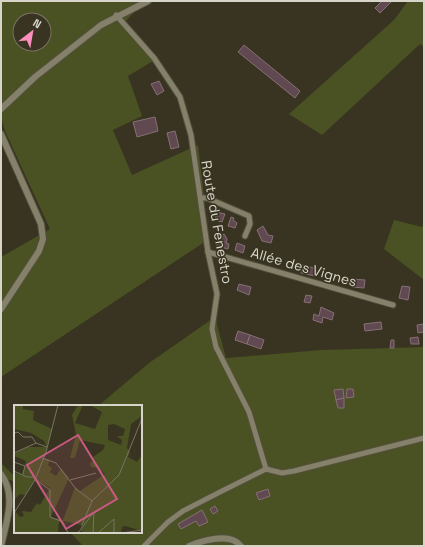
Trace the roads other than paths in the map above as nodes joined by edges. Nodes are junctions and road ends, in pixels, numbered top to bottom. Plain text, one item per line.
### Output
1 (148, 1) edge
2 (116, 16) junction
3 (2, 106) edge
4 (1, 134) edge
5 (201, 198) junction
6 (245, 236) dead end
7 (208, 252) junction
8 (393, 305) dead end
9 (1, 308) edge
10 (424, 438) edge
11 (266, 469) junction
12 (1, 474) edge
13 (1, 546) edge
14 (144, 546) edge
15 (189, 546) edge
16 (240, 546) edge

1 - 2 street
2 - 3 street
2 - 5 street, Route du Fenestro
4 - 9 street
5 - 6 street
5 - 7 street, Route du Fenestro
7 - 8 street, Allée des Vignes
7 - 11 street, Route du Fenestro
10 - 11 street
11 - 14 street
12 - 13 street
15 - 16 street

